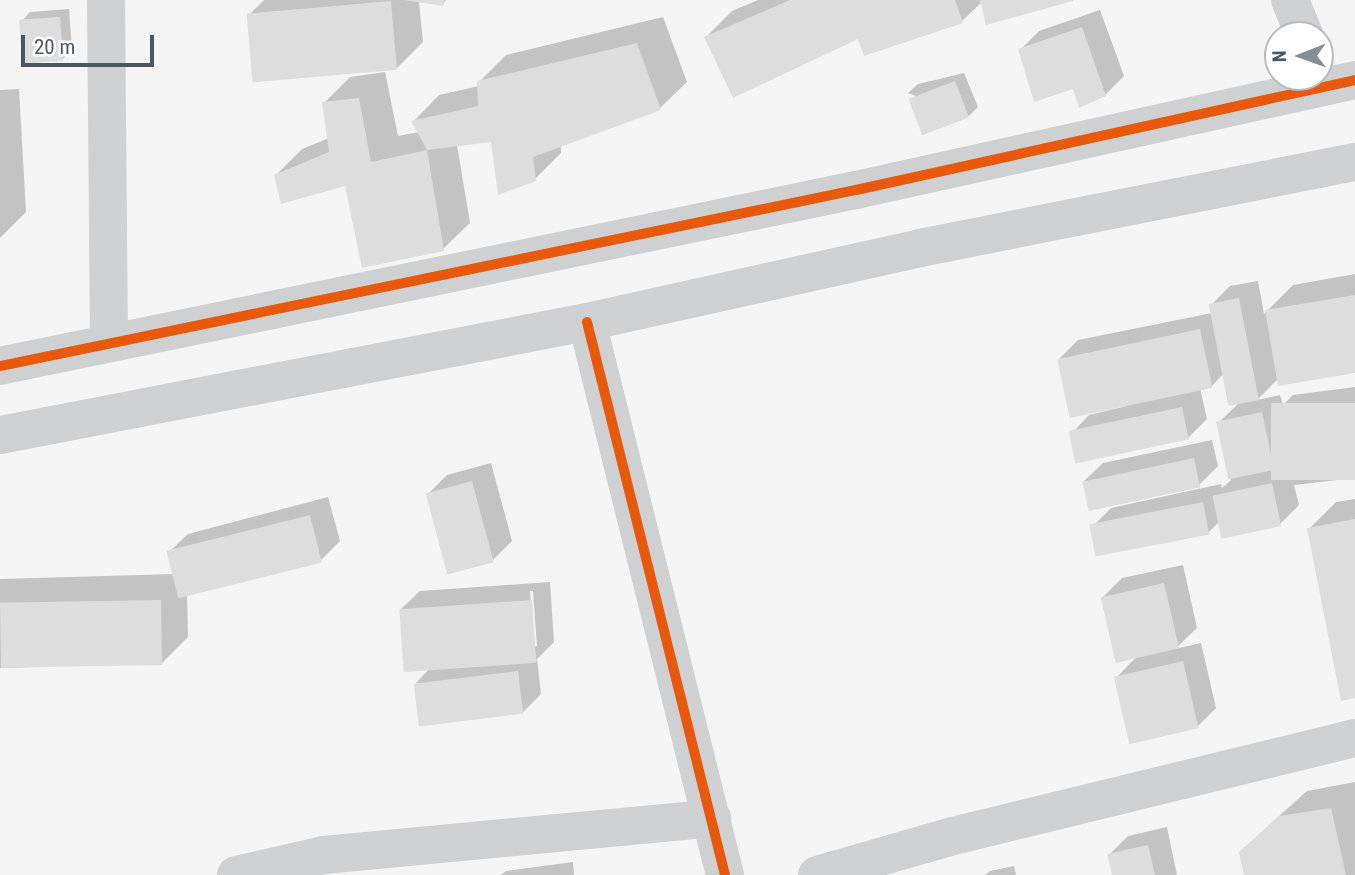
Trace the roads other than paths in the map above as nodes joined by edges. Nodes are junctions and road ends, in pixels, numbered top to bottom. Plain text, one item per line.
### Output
1 (106, 0) edge
2 (1290, 0) edge
3 (1298, 21) edge
4 (1285, 91) edge
5 (1355, 162) edge
6 (587, 322) junction
7 (109, 343) junction
8 (0, 366) edge
9 (0, 435) edge
10 (1355, 738) edge
11 (712, 818) junction
12 (236, 875) edge
13 (725, 875) edge
14 (817, 875) edge

1 - 7 street
2 - 3 street
4 - 7 street
5 - 6 street
6 - 9 street
6 - 11 street
7 - 8 street
10 - 14 street
11 - 12 street
11 - 13 street

